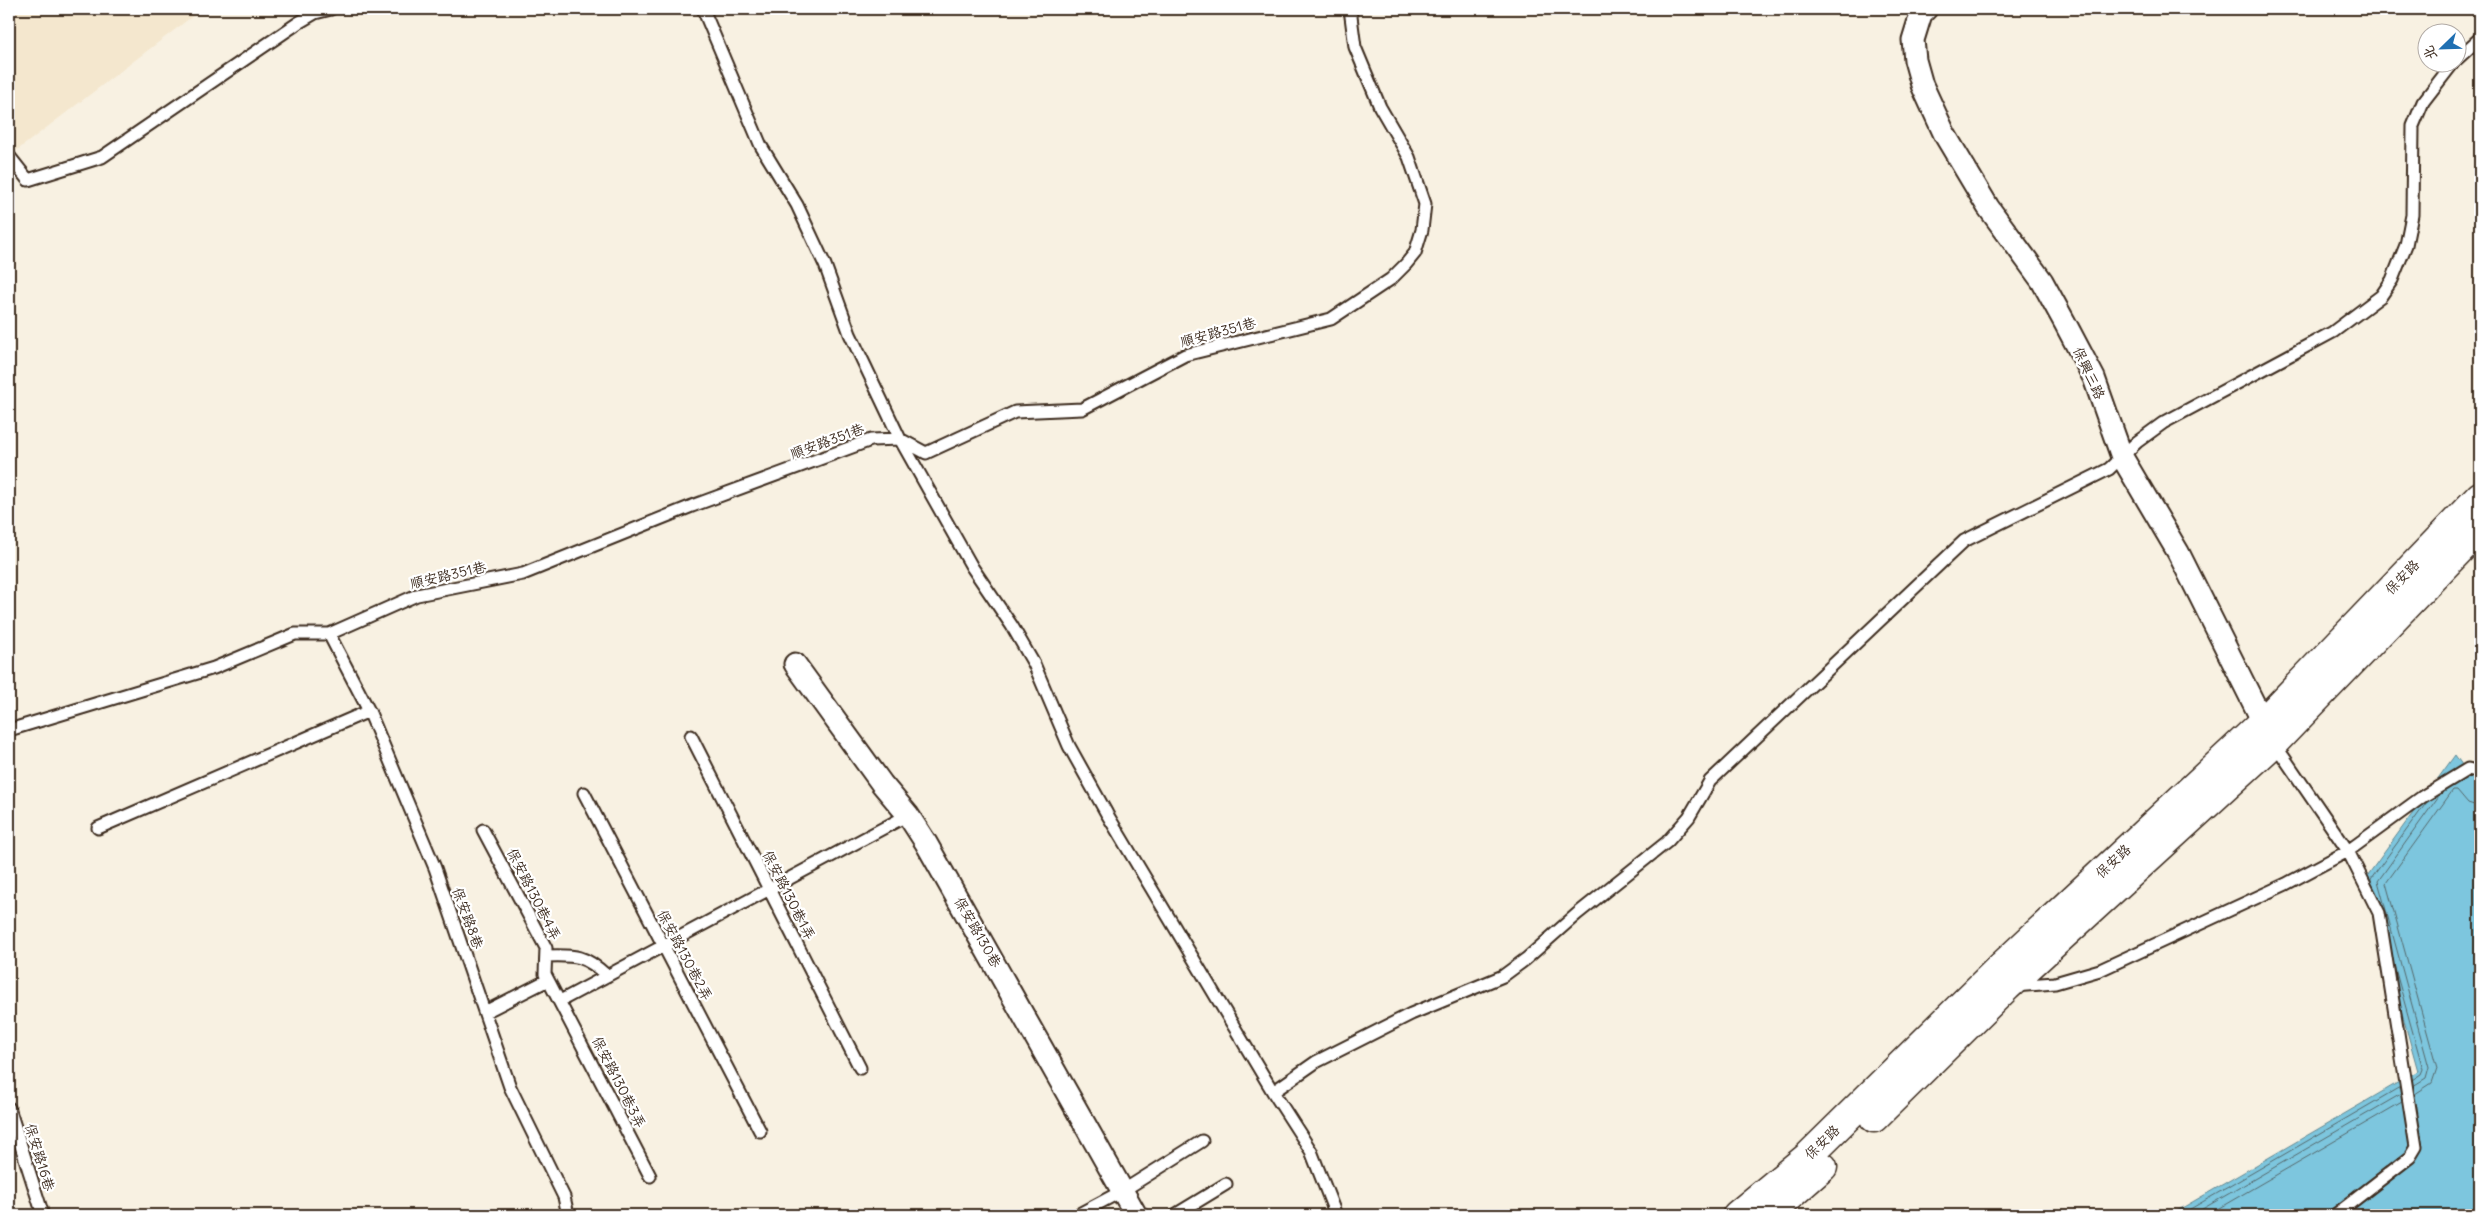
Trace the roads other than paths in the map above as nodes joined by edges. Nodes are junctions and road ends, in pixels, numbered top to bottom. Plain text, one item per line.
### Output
1 (331, 9) edge
2 (703, 9) edge
3 (1350, 9) edge
4 (1926, 9) edge
5 (2480, 38) edge
6 (2466, 51) edge
7 (2446, 72) edge
8 (9, 156) edge
9 (900, 439) junction
10 (2122, 457) junction
11 (2480, 496) edge
12 (2480, 529) edge
13 (329, 634) junction
14 (795, 664) dead end
15 (369, 711) junction
16 (9, 730) edge
17 (2268, 733) junction
18 (691, 736) dead end
19 (2480, 772) edge
20 (584, 793) dead end
21 (908, 815) junction
22 (98, 828) dead end
23 (483, 830) dead end
24 (2348, 851) junction
25 (770, 890) junction
26 (664, 946) junction
27 (547, 956) junction
28 (607, 976) junction
29 (548, 980) junction
30 (2008, 987) junction
31 (560, 1001) junction
32 (485, 1012) junction
33 (860, 1068) dead end
34 (1273, 1092) junction
35 (9, 1108) edge
36 (760, 1131) dead end
37 (1202, 1141) dead end
38 (650, 1176) dead end
39 (1226, 1184) dead end
40 (1124, 1190) junction
41 (42, 1215) edge
42 (568, 1215) edge
43 (1077, 1215) edge
44 (1136, 1215) edge
45 (1175, 1215) edge
46 (1336, 1215) edge
47 (1736, 1215) edge
48 (1768, 1215) edge
49 (2335, 1215) edge

1 - 8 lane
2 - 9 lane
3 - 9 lane, 順安路351巷
4 - 10 street, 保興三路
5 - 6 lane
7 - 10 lane
9 - 13 lane, 順安路351巷
9 - 34 lane
10 - 17 street, 保興三路
10 - 34 lane
11 - 17 main road, 保安路
12 - 17 main road, 保安路
13 - 15 lane, 保安路8巷
13 - 16 lane, 順安路351巷
14 - 21 street, 保安路130巷
15 - 22 lane
15 - 32 lane, 保安路8巷
17 - 24 lane
17 - 30 main road, 保安路
17 - 47 main road, 保安路
18 - 25 lane, 保安路130巷1弄
19 - 24 lane
20 - 26 lane, 保安路130巷2弄
21 - 25 lane
21 - 40 street, 保安路130巷
23 - 27 lane, 保安路130巷4弄
24 - 30 lane
24 - 49 lane
25 - 26 lane
25 - 33 lane, 保安路130巷1弄
26 - 28 lane
26 - 36 lane, 保安路130巷2弄
27 - 28 lane
27 - 29 lane, 保安路130巷4弄
28 - 31 lane
29 - 31 lane, 保安路130巷4弄
29 - 32 lane
30 - 48 main road, 保安路
31 - 38 lane, 保安路130巷3弄
32 - 42 lane, 保安路8巷
34 - 46 lane
35 - 41 lane, 保安路16巷
37 - 40 lane
39 - 45 lane
40 - 43 lane
40 - 44 street, 保安路130巷

